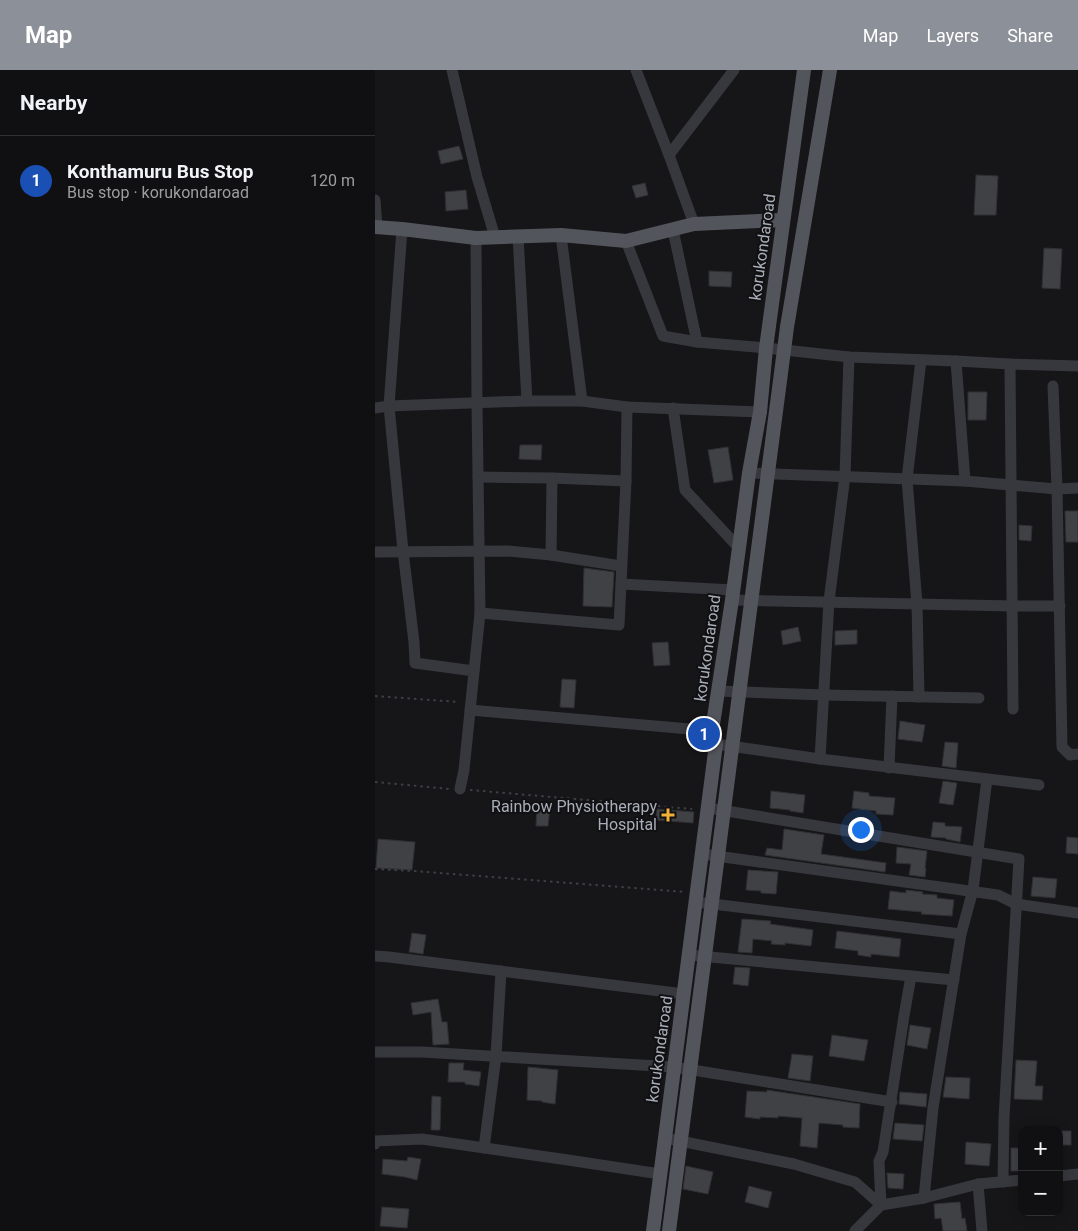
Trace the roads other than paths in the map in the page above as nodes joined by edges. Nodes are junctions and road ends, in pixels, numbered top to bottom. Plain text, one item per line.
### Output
1 (452, 70) edge
2 (636, 70) edge
3 (734, 70) edge
4 (804, 70) edge
5 (830, 70) edge
6 (669, 155) junction
7 (375, 200) edge
8 (783, 220) junction
9 (694, 224) junction
10 (376, 227) edge
11 (402, 229) junction
12 (673, 230) junction
13 (561, 235) junction
14 (518, 236) junction
15 (495, 237) junction
16 (477, 238) junction
17 (626, 241) junction
18 (697, 342) junction
19 (766, 348) junction
20 (784, 350) junction
21 (849, 357) junction
22 (921, 360) junction
23 (956, 361) junction
24 (1010, 364) junction
25 (1078, 366) edge
26 (1053, 386) dead end
27 (527, 401) junction
28 (581, 401) junction
29 (477, 404) junction
30 (389, 406) junction
31 (627, 407) junction
32 (375, 408) edge
33 (673, 408) junction
34 (760, 412) junction
35 (749, 473) junction
36 (767, 473) junction
37 (845, 476) junction
38 (478, 477) junction
39 (552, 478) junction
40 (907, 479) junction
41 (627, 481) junction
42 (965, 481) junction
43 (1010, 485) junction
44 (1078, 488) edge
45 (1057, 489) junction
46 (739, 548) junction
47 (479, 551) junction
48 (375, 552) edge
49 (403, 552) junction
50 (551, 555) junction
51 (621, 566) junction
52 (621, 584) junction
53 (733, 595) junction
54 (751, 600) junction
55 (829, 601) junction
56 (917, 604) junction
57 (1013, 606) junction
58 (1060, 606) junction
59 (480, 613) junction
60 (474, 671) junction
61 (718, 691) junction
62 (739, 692) junction
63 (824, 695) junction
64 (892, 696) junction
65 (919, 697) junction
66 (979, 698) dead end
67 (1013, 709) dead end
68 (470, 710) junction
69 (715, 737) junction
70 (732, 746) junction
71 (1078, 754) edge
72 (820, 759) junction
73 (889, 768) junction
74 (987, 779) junction
75 (1039, 785) dead end
76 (460, 789) road end
77 (708, 808) junction
78 (724, 810) junction
79 (977, 852) junction
80 (702, 854) junction
81 (718, 856) junction
82 (972, 891) junction
83 (697, 897) junction
84 (711, 904) junction
85 (1016, 904) junction
86 (1078, 913) edge
87 (961, 934) junction
88 (689, 955) junction
89 (375, 956) edge
90 (705, 956) junction
91 (501, 971) junction
92 (911, 976) junction
93 (954, 980) junction
94 (684, 994) junction
95 (375, 1052) edge
96 (496, 1056) junction
97 (674, 1067) junction
98 (690, 1069) junction
99 (891, 1102) junction
100 (665, 1138) junction
101 (680, 1141) junction
102 (375, 1144) edge
103 (484, 1148) junction
104 (660, 1174) junction
105 (1078, 1174) edge
106 (1063, 1176) edge
107 (1018, 1180) edge
108 (1003, 1182) junction
109 (977, 1184) junction
110 (924, 1198) junction
111 (881, 1205) junction
112 (653, 1231) edge
113 (669, 1231) edge
114 (855, 1231) edge
115 (981, 1231) edge

1 - 15 street
2 - 6 street
3 - 6 street
4 - 8 main road, korukondaroad
5 - 20 main road
6 - 9 street
7 - 10 street
8 - 9 main road
8 - 19 main road, korukondaroad
9 - 12 main road
10 - 11 main road
11 - 16 main road
11 - 30 street
12 - 17 main road
12 - 18 street
13 - 14 main road
13 - 17 main road
13 - 28 street
14 - 15 main road
14 - 27 street
15 - 16 main road
16 - 29 street
17 - 18 street
18 - 19 street
19 - 20 street
19 - 34 main road, korukondaroad
20 - 21 street
20 - 36 main road
21 - 22 street
21 - 37 street
22 - 23 street
22 - 40 street
23 - 24 street
23 - 42 street
24 - 25 street
24 - 43 street
26 - 45 street
27 - 28 street
27 - 29 street
28 - 31 street
29 - 30 street
29 - 38 street
30 - 32 street
30 - 49 street
31 - 33 street
31 - 41 street
33 - 34 street
33 - 46 street
34 - 35 main road, korukondaroad
35 - 36 street
35 - 46 main road, korukondaroad
36 - 37 street
36 - 54 main road
37 - 40 street
37 - 55 street
38 - 39 street
38 - 47 street
39 - 41 street
39 - 50 street
40 - 42 street
40 - 56 street
41 - 51 street
42 - 43 street
43 - 45 street
43 - 57 street
44 - 45 street
45 - 58 street
46 - 53 main road, korukondaroad
47 - 49 street
47 - 50 street
47 - 59 street
48 - 49 street
49 - 60 street
50 - 51 street
51 - 52 street
52 - 53 street
52 - 59 street
53 - 54 street
53 - 61 main road, korukondaroad
54 - 55 street
54 - 62 main road
55 - 56 street
55 - 63 street
56 - 57 street
56 - 65 street
57 - 58 street
57 - 67 street
58 - 71 street
59 - 60 street
60 - 68 street
61 - 62 street
61 - 69 main road, korukondaroad
62 - 63 street
62 - 70 main road
63 - 64 street
63 - 72 street
64 - 65 street
64 - 73 street
65 - 66 street
68 - 69 street
68 - 76 street
69 - 70 street
69 - 77 main road, korukondaroad
70 - 72 street
70 - 78 main road
72 - 73 street
73 - 74 street
74 - 75 street
74 - 79 street
77 - 78 street
77 - 80 main road, korukondaroad
78 - 79 street
78 - 81 main road
79 - 82 street
79 - 85 street
80 - 81 street
80 - 83 main road, korukondaroad
81 - 82 street
81 - 84 main road
82 - 85 street
82 - 87 street
83 - 84 street
83 - 88 main road, korukondaroad
84 - 87 street
84 - 90 main road
85 - 86 street
85 - 108 street
87 - 93 street
88 - 90 street
88 - 94 main road, korukondaroad
89 - 91 street
90 - 92 street
90 - 98 main road
91 - 94 street
91 - 96 street
92 - 93 street
92 - 99 street
93 - 110 street
94 - 97 main road, korukondaroad
95 - 96 street
96 - 97 street
96 - 103 street
97 - 98 street
97 - 100 main road, korukondaroad
98 - 99 street
98 - 101 main road
99 - 111 street
100 - 101 street
100 - 104 main road, korukondaroad
101 - 111 street
101 - 113 main road
102 - 103 street
103 - 104 street
104 - 112 main road, korukondaroad
105 - 106 street
107 - 108 street
108 - 109 street
109 - 110 street
109 - 115 street
110 - 111 street
111 - 114 street

